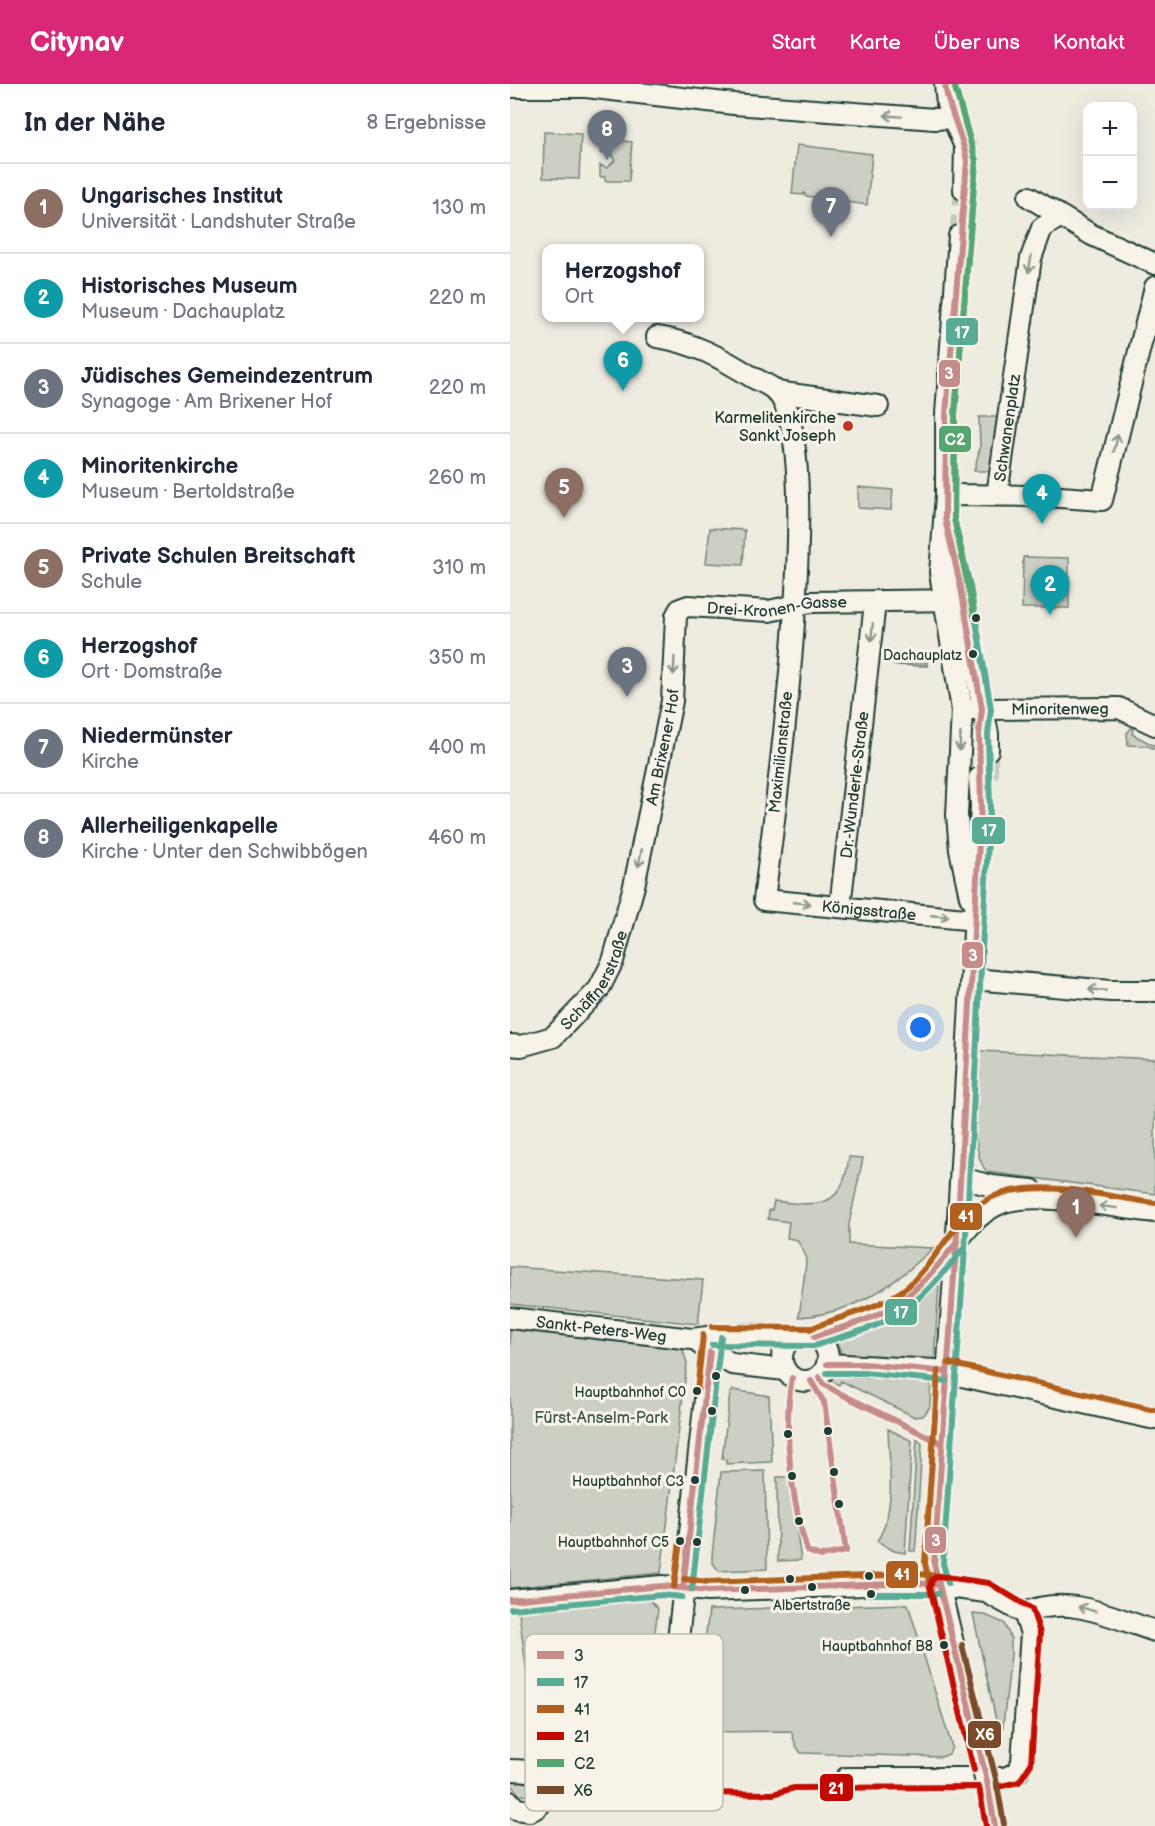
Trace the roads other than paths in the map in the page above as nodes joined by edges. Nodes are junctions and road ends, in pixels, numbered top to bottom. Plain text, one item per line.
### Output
1 (945, 84) edge
2 (510, 87) edge
3 (951, 118) junction
4 (964, 190) tunnel mouth
5 (1029, 197) dead end
6 (1059, 217) junction
7 (959, 236) tunnel mouth
8 (1155, 264) edge
9 (1155, 287) edge
10 (657, 337) dead end
11 (776, 392) junction
12 (878, 406) dead end
13 (946, 495) junction
14 (997, 495) junction
15 (945, 519) junction
16 (942, 600) junction
17 (962, 600) junction
18 (875, 603) junction
19 (796, 605) junction
20 (680, 609) joint
21 (982, 709) junction
22 (962, 710) junction
23 (1155, 725) edge
24 (984, 750) tunnel mouth
25 (957, 791) junction
26 (634, 886) joint
27 (764, 900) joint
28 (840, 907) junction
29 (976, 920) junction
30 (972, 984) junction
31 (1155, 991) edge
32 (516, 1046) edge
33 (961, 1178) junction
34 (1062, 1201) junction
35 (1155, 1212) edge
36 (957, 1242) junction
37 (510, 1317) edge
38 (814, 1337) junction
39 (794, 1338) junction
40 (711, 1344) junction
41 (827, 1364) junction
42 (785, 1370) junction
43 (947, 1372) junction
44 (1155, 1419) edge
45 (939, 1585) junction
46 (683, 1588) junction
47 (510, 1600) edge
48 (1024, 1613) junction
49 (1155, 1630) edge
50 (678, 1634) edge
51 (510, 1770) edge
52 (525, 1772) edge
53 (846, 1778) dead end
54 (510, 1802) edge
55 (525, 1810) edge
56 (995, 1826) edge

1 - 3 street
3 -> 2 street
3 - 4 street
5 - 6 street
6 - 8 street
6 -> 14 street, Schwanenplatz
7 - 13 street
14 -> 9 street
10 - 11 street
11 - 12 street
11 - 19 street, Maximilianstraße
13 - 14 street
13 - 15 street
15 - 16 street
15 - 17 street
16 - 17 street
16 - 18 street
16 - 22 street
17 - 21 street
18 - 19 street, Drei-Kronen-Gasse
18 -> 28 street, Dr.-Wunderle-Straße
19 - 20 street, Drei-Kronen-Gasse
19 - 27 street, Maximilianstraße
20 -> 26 street, Am Brixener Hof
21 - 22 street, Minoritenweg
21 - 23 street, Minoritenweg
21 - 24 street
22 -> 25 street
25 - 29 street
25 - 29 street
26 - 32 street, Schäffnerstraße
27 -> 28 street, Königsstraße
28 -> 29 street, Königsstraße
29 - 30 street
31 -> 30 street
30 - 33 street
33 - 34 street
33 - 36 street
35 -> 34 street
34 - 36 street
36 - 38 street
36 - 43 street
37 - 40 street, Sankt-Peters-Weg
38 - 39 street
38 - 41 street
39 - 40 street
39 - 42 street
40 - 42 street, Sankt-Peters-Weg
40 - 46 street
41 - 42 street
41 - 43 street
43 - 44 street
43 - 45 street
45 - 46 street
45 - 48 street
45 - 56 street, bridge
46 - 47 street
46 - 50 street
49 -> 48 street
48 - 53 street
51 - 52 street
54 - 55 street

